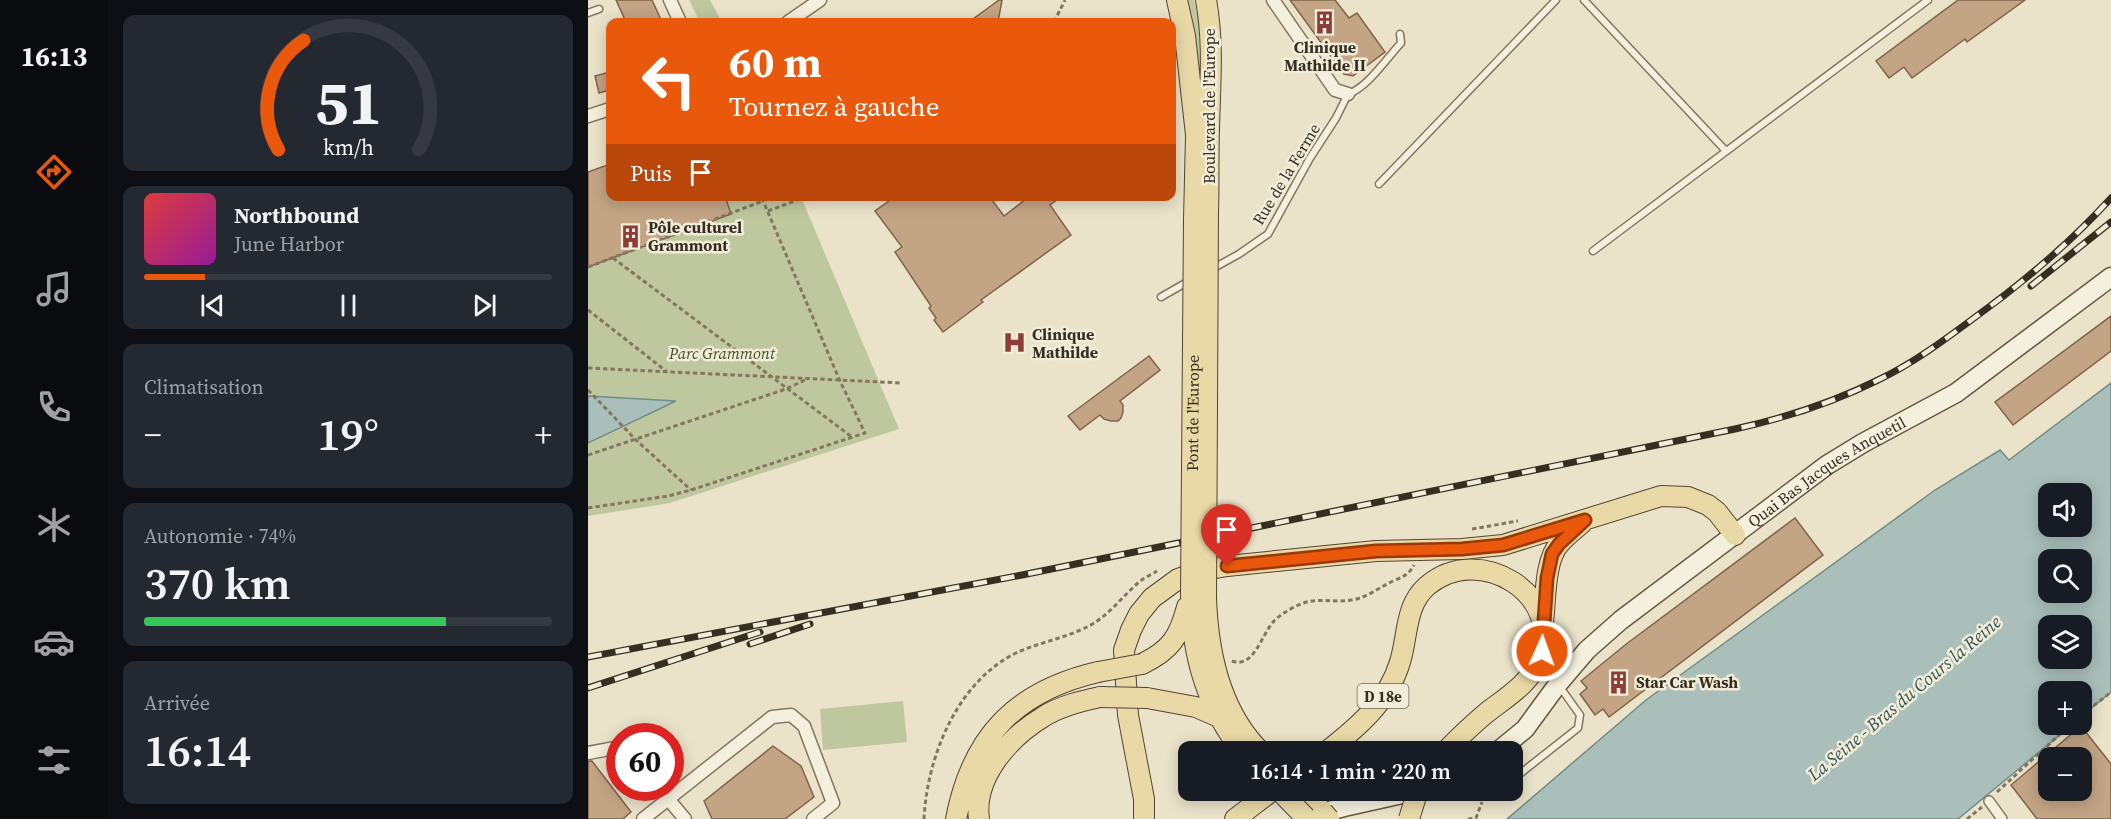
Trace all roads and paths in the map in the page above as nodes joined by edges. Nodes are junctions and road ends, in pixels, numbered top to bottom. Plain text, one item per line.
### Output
1 (670, 0) edge
2 (820, 0) edge
3 (1065, 0) edge
4 (1177, 0) edge
5 (1206, 0) edge
6 (1273, 0) edge
7 (1556, 0) edge
8 (1584, 0) edge
9 (1928, 0) edge
10 (599, 9) dead end
11 (588, 13) edge
12 (678, 18) edge
13 (794, 18) edge
14 (1056, 18) edge
15 (1400, 34) dead end
16 (1348, 94) junction
17 (606, 111) edge
18 (588, 116) edge
19 (1726, 151) junction
20 (1379, 184) dead end
21 (763, 201) joint
22 (795, 201) edge
23 (768, 211) junction
24 (1201, 216) junction
25 (1593, 251) dead end
26 (613, 258) junction
27 (588, 267) edge
28 (2111, 277) edge
29 (1161, 297) dead end
30 (588, 310) edge
31 (588, 368) edge
32 (667, 372) junction
33 (771, 378) junction
34 (807, 380) junction
35 (840, 381) junction
36 (902, 383) dead end
37 (786, 389) junction
38 (588, 390) edge
39 (852, 438) junction
40 (636, 440) junction
41 (588, 455) edge
42 (691, 490) junction
43 (588, 508) edge
44 (1585, 520) junction
45 (1736, 535) junction
46 (1415, 558) dead end
47 (1193, 602) junction
48 (1543, 628) junction
49 (1228, 658) dead end
50 (1558, 684) junction
51 (2111, 692) edge
52 (2092, 708) edge
53 (1219, 717) junction
54 (2059, 735) edge
55 (1235, 741) edge
56 (1252, 741) edge
57 (1340, 741) edge
58 (1456, 741) edge
59 (1510, 741) edge
60 (606, 750) edge
61 (588, 753) edge
62 (1523, 771) edge
63 (684, 787) edge
64 (666, 801) edge
65 (671, 801) edge
66 (1259, 801) edge
67 (1289, 801) edge
68 (1312, 801) edge
69 (1370, 801) edge
70 (1415, 801) edge
71 (1480, 801) edge
72 (1989, 801) junction
73 (643, 819) edge
74 (685, 819) edge
75 (813, 819) edge
76 (956, 819) edge
77 (979, 819) edge
78 (1144, 819) edge
79 (1235, 819) edge
80 (1305, 819) edge
81 (1329, 819) edge
82 (1409, 819) edge
83 (1468, 819) edge
84 (1967, 819) edge
85 (2002, 819) edge

1 - 12 street
2 - 13 street
3 - 14 path
4 - 24 main road, Boulevard de l'Europe
5 - 24 main road, Boulevard de l'Europe
6 - 16 street
7 - 20 lane
8 - 19 lane
9 - 19 lane
10 - 11 lane
15 - 16 lane, Rue de la Ferme
16 - 29 lane, Rue de la Ferme
17 - 18 street
19 - 25 lane
21 - 23 path
21 - 26 path
22 - 23 path
23 - 35 path
24 - 47 main road, Pont de l'Europe, bridge
26 - 27 path
26 - 33 path
28 - 45 main road, Quai Bas Jacques Anquetil
30 - 32 path
31 - 32 path
32 - 33 path
33 - 34 path
33 - 37 path
34 - 35 path
34 - 37 path
35 - 36 path
35 - 39 path
37 - 39 path
37 - 40 path
38 - 40 path
39 - 42 path
40 - 41 path
40 - 42 path
42 - 43 path
44 - 45 main road
44 - 48 main road
44 - 78 main road
45 - 50 main road, Quai Bas Jacques Anquetil
46 - 49 path
47 - 53 main road
47 - 56 main road
47 - 76 main road, bridge
48 - 57 main road, D 18e
48 - 58 main road
50 - 59 main road, Quai Bas Jacques Anquetil
50 - 62 lane
51 - 52 path
53 - 55 main road
53 - 77 main road, bridge
54 - 72 path
60 - 61 street
63 - 75 street
64 - 73 street
65 - 74 street
66 - 79 main road
67 - 80 main road, bridge
68 - 81 main road
69 - 80 main road
70 - 82 main road, bridge
71 - 83 path
72 - 84 path
72 - 85 street

